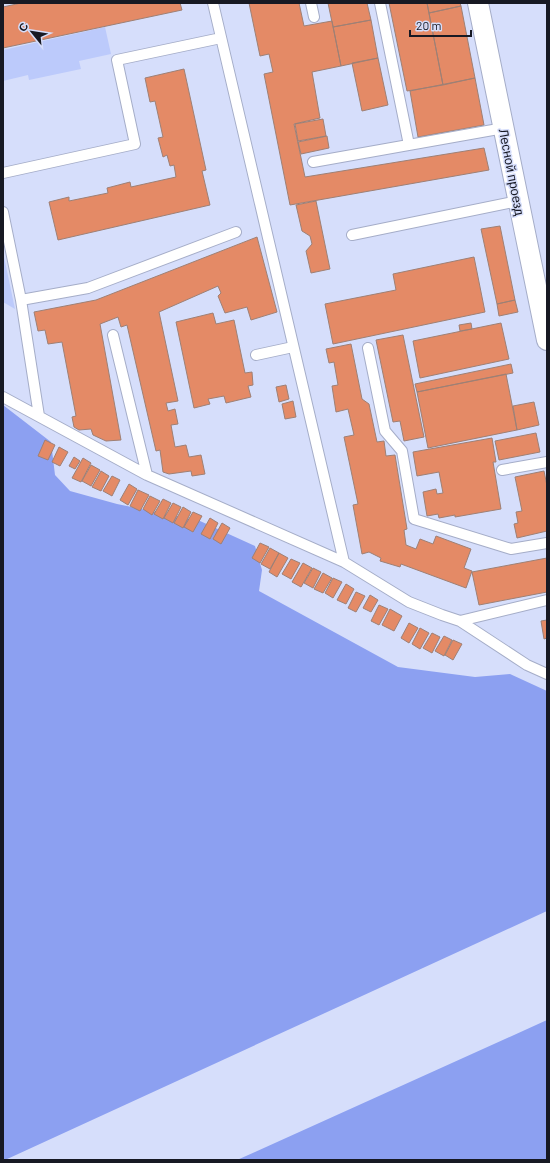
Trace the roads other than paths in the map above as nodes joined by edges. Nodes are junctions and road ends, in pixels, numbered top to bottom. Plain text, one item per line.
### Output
1 (213, 3) edge
2 (311, 3) edge
3 (380, 3) edge
4 (478, 3) edge
5 (314, 17) dead end
6 (221, 38) junction
7 (504, 128) junction
8 (410, 145) junction
9 (313, 162) dead end
10 (3, 173) edge
11 (518, 201) junction
12 (3, 212) edge
13 (236, 232) dead end
14 (352, 236) dead end
15 (21, 300) junction
16 (113, 335) dead end
17 (547, 340) edge
18 (293, 348) junction
19 (368, 348) dead end
20 (256, 355) dead end
21 (3, 397) edge
22 (39, 416) junction
23 (547, 462) edge
24 (502, 470) dead end
25 (147, 475) junction
26 (547, 543) edge
27 (344, 562) junction
28 (547, 600) edge
29 (460, 621) junction
30 (547, 674) edge

1 - 6 lane
2 - 5 lane
3 - 8 lane
4 - 7 street, Лесной проезд
6 - 10 lane
6 - 18 lane
7 - 8 lane
7 - 11 street, Лесной проезд
8 - 9 lane
11 - 14 lane
11 - 17 street, Лесной проезд
12 - 15 lane
13 - 15 lane
15 - 22 lane
16 - 25 lane
18 - 20 lane
18 - 27 lane
19 - 26 lane
21 - 22 lane
22 - 25 lane
23 - 24 lane
25 - 27 lane
27 - 29 lane
28 - 29 lane
29 - 30 lane

